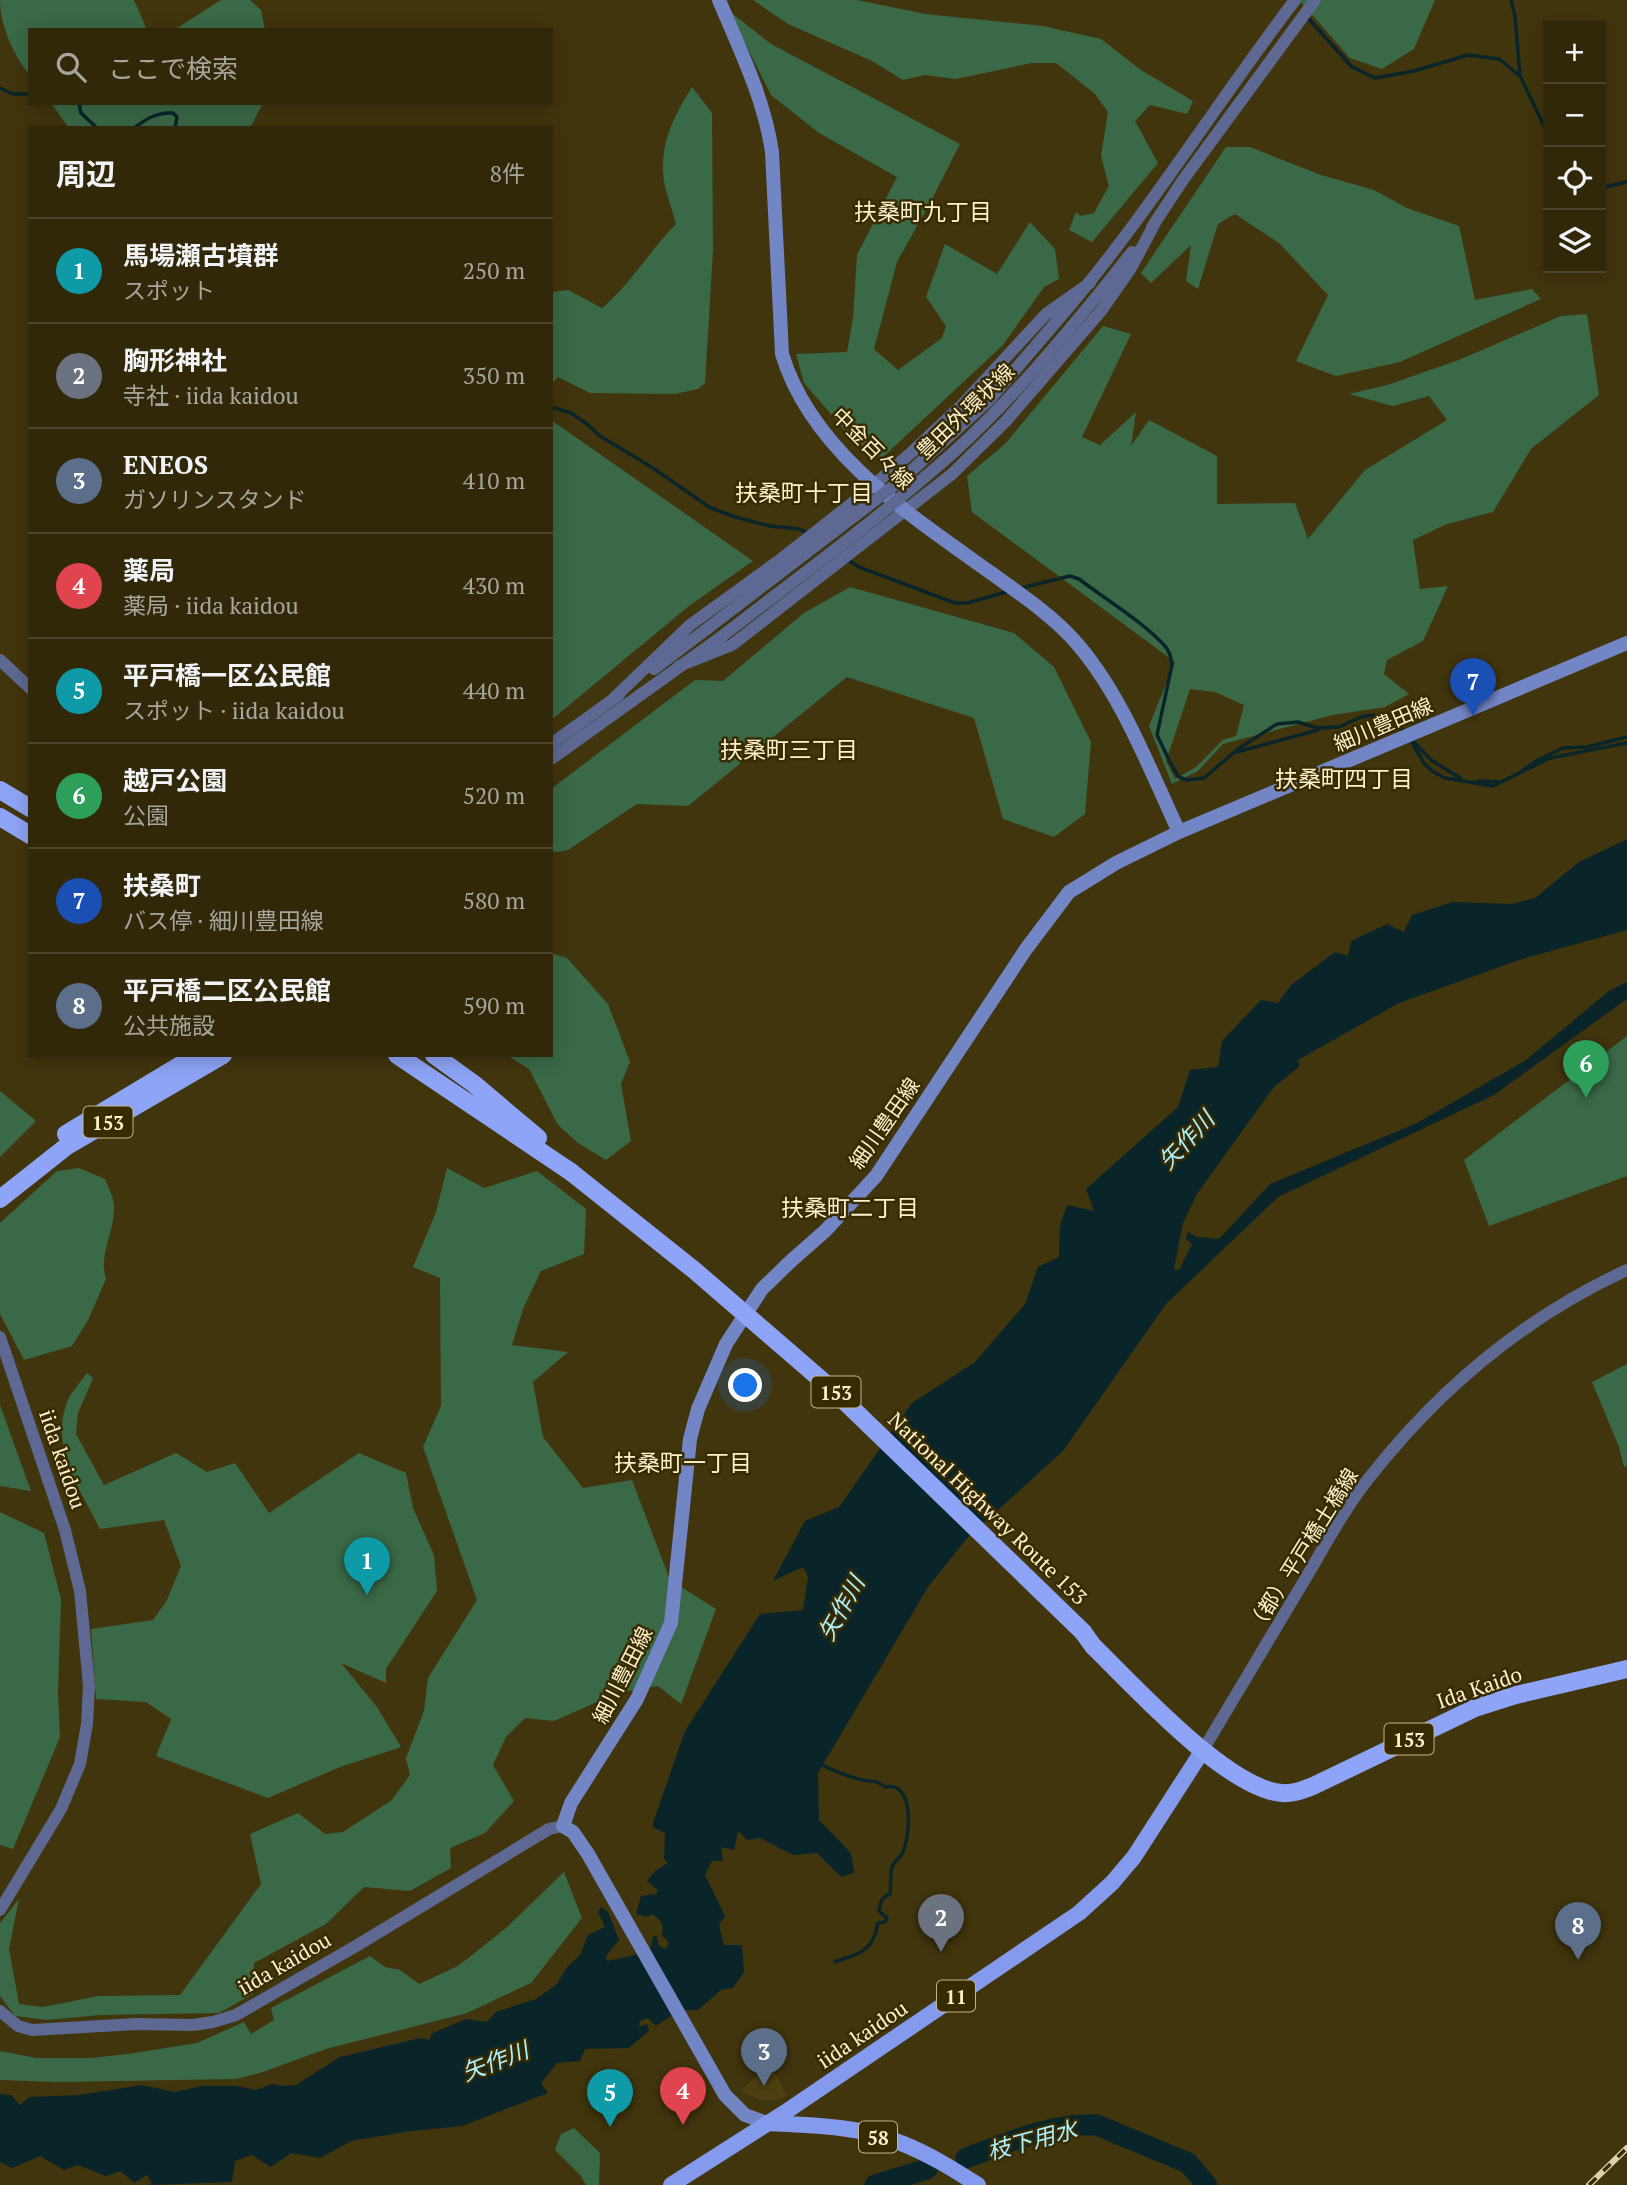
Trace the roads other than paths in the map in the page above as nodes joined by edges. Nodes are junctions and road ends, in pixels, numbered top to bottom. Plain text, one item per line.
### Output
1 (719, 0) edge
2 (1295, 0) edge
3 (1315, 0) edge
4 (1155, 223) junction
5 (1090, 283) junction
6 (873, 484) junction
7 (908, 511) junction
8 (1627, 643) edge
9 (0, 660) edge
10 (679, 666) junction
11 (28, 686) edge
12 (614, 698) junction
13 (553, 743) edge
14 (553, 758) edge
15 (0, 790) edge
16 (28, 807) edge
17 (0, 817) edge
18 (1179, 832) junction
19 (28, 834) edge
20 (194, 1057) edge
21 (220, 1057) edge
22 (400, 1057) edge
23 (437, 1057) edge
24 (571, 1172) junction
25 (0, 1186) edge
26 (0, 1199) edge
27 (1627, 1269) edge
28 (0, 1337) edge
29 (1627, 1668) edge
30 (1203, 1750) junction
31 (563, 1826) junction
32 (0, 1910) edge
33 (0, 2011) edge
34 (767, 2123) junction
35 (671, 2185) edge
36 (978, 2185) edge

1 - 6 main road, 中金百々線
2 - 5 street, 豊田外環状線
3 - 4 street, 豊田外環状線
4 - 7 street
4 - 10 street, 豊田外環状線, bridge
5 - 6 street
5 - 12 street, 豊田外環状線, bridge
6 - 7 main road, 中金百々線
6 - 12 street
7 - 10 street
7 - 18 main road, 中金百々線
8 - 18 main road, 細川豊田線
9 - 11 street
10 - 14 street, 豊田外環状線
12 - 13 street, 豊田外環状線
15 - 16 highway
17 - 19 highway
18 - 31 main road, 細川豊田線
20 - 25 highway, 153
21 - 26 highway, 153
22 - 24 highway, National Highway Route 153 / 153
23 - 24 highway, National Highway Route 153 / 153
24 - 30 highway, National Highway Route 153 / 153, bridge
27 - 30 street, （都）平戸橋土橋線
28 - 32 street, iida kaidou
29 - 30 highway, Ida Kaido / 153
30 - 34 main road, iida kaidou / 11
31 - 33 street, iida kaidou
31 - 34 main road
34 - 35 main road, iida kaidou / 11
34 - 36 main road, 58

